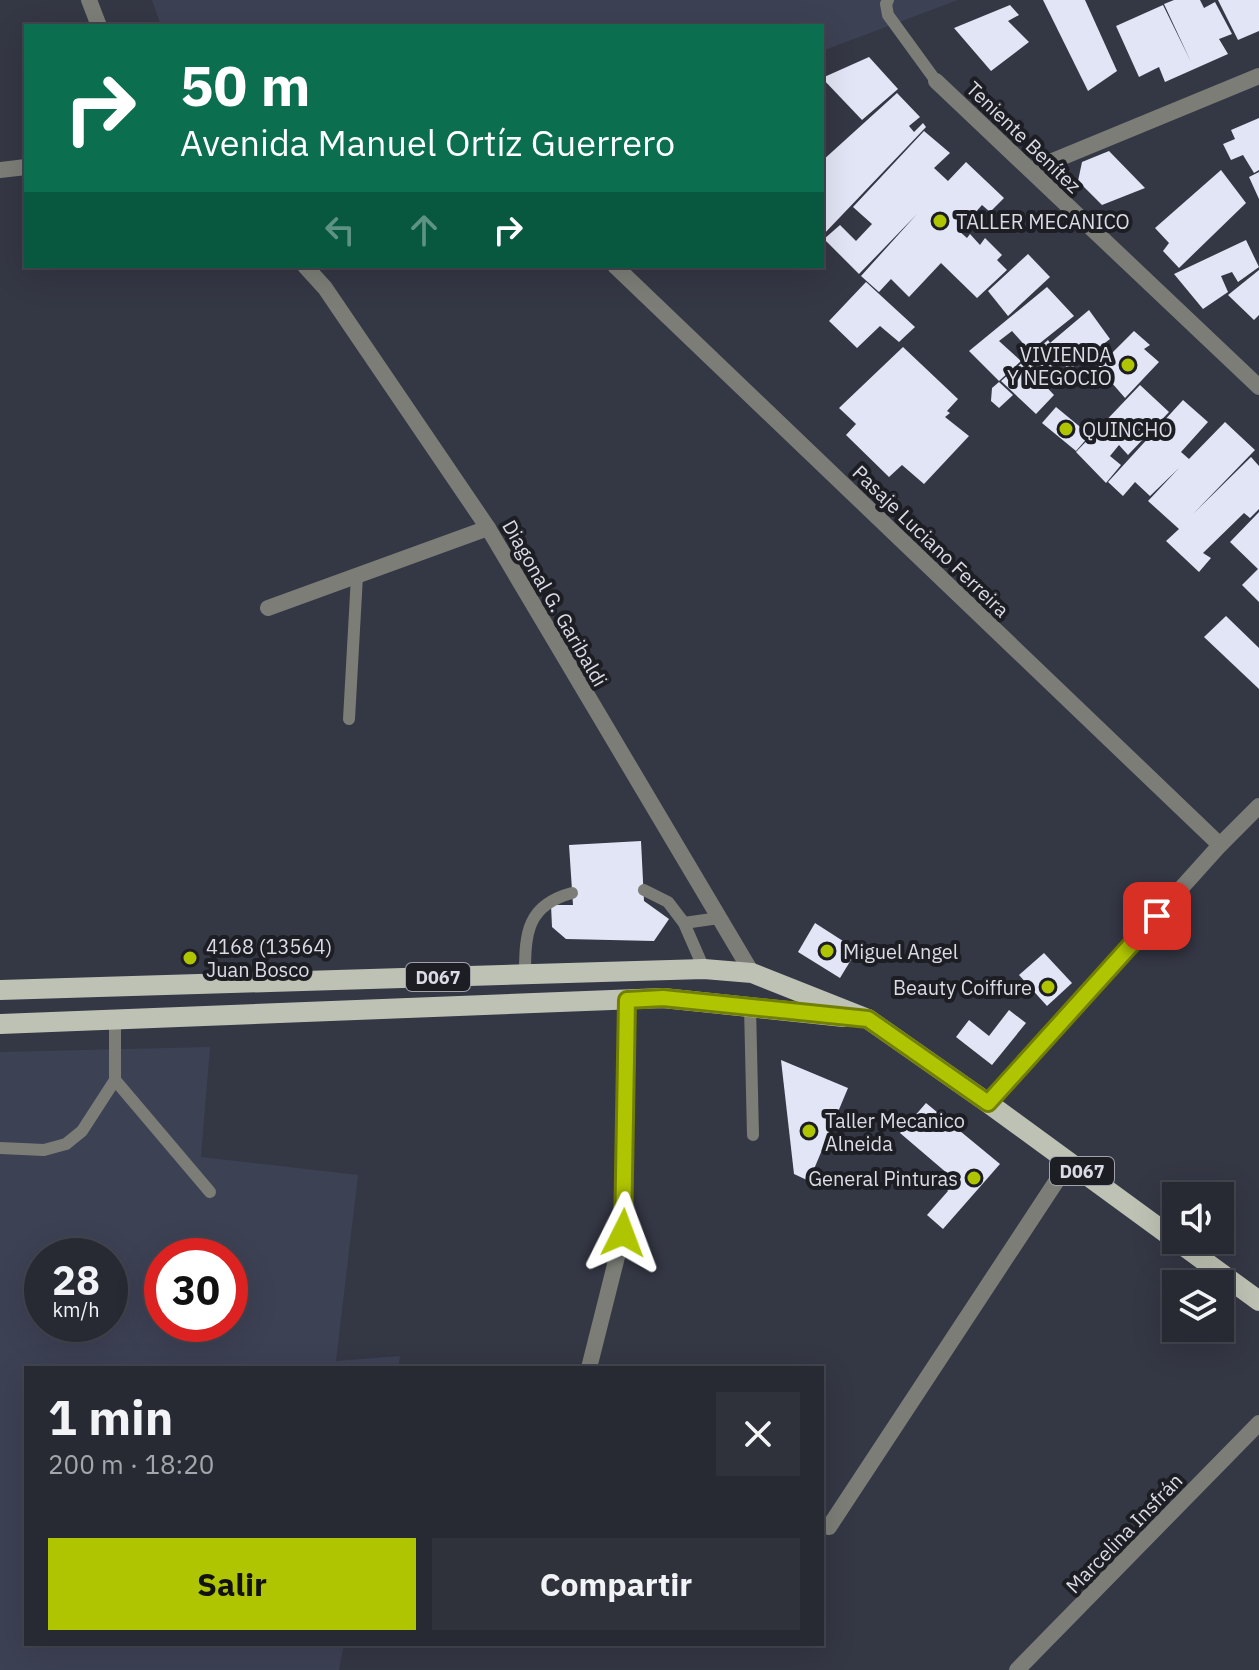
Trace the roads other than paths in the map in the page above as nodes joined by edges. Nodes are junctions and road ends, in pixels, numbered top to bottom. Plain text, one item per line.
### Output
1 (89, 0) edge
2 (888, 0) edge
3 (98, 24) edge
4 (1259, 76) edge
5 (936, 81) joint
6 (24, 167) edge
7 (0, 170) edge
8 (1031, 170) junction
9 (307, 268) edge
10 (617, 268) edge
11 (1259, 387) edge
12 (488, 528) junction
13 (357, 576) junction
14 (268, 608) dead end
15 (349, 719) dead end
16 (1259, 806) edge
17 (1220, 845) junction
18 (644, 890) dead end
19 (572, 893) dead end
20 (719, 918) junction
21 (684, 923) junction
22 (704, 969) junction
23 (752, 973) junction
24 (525, 974) junction
25 (0, 990) edge
26 (627, 1000) junction
27 (750, 1007) junction
28 (868, 1019) junction
29 (115, 1020) junction
30 (0, 1024) edge
31 (115, 1080) junction
32 (988, 1103) junction
33 (753, 1135) dead end
34 (0, 1148) edge
35 (1069, 1162) junction
36 (210, 1192) dead end
37 (1259, 1301) edge
38 (590, 1366) edge
39 (1259, 1423) edge
40 (829, 1527) dead end
41 (1017, 1670) edge

1 - 3 street
2 - 5 lane
4 - 8 street
5 - 8 street, Teniente Benítez
6 - 7 street
8 - 11 street, Teniente Benítez
9 - 12 street, Diagonal G. Garibaldi
10 - 17 street, Pasaje Luciano Ferreira
12 - 13 street
12 - 20 street, Diagonal G. Garibaldi
13 - 14 street
13 - 15 lane
16 - 17 street
17 - 32 street
18 - 21 lane
19 - 24 lane
20 - 21 lane
20 - 23 street, Diagonal G. Garibaldi
21 - 22 lane
22 - 23 main road, D067
22 - 24 main road, D067
23 - 28 main road, D067
24 - 25 main road, D067
26 - 27 main road, D067
26 - 29 main road, D067
26 - 38 street
27 - 28 main road, D067
27 - 33 lane
28 - 32 main road, D067
29 - 30 main road, D067
29 - 31 lane
31 - 34 lane
31 - 36 lane
32 - 35 main road, D067
35 - 37 main road, D067
35 - 40 street
39 - 41 street, Marcelina Insfrán

